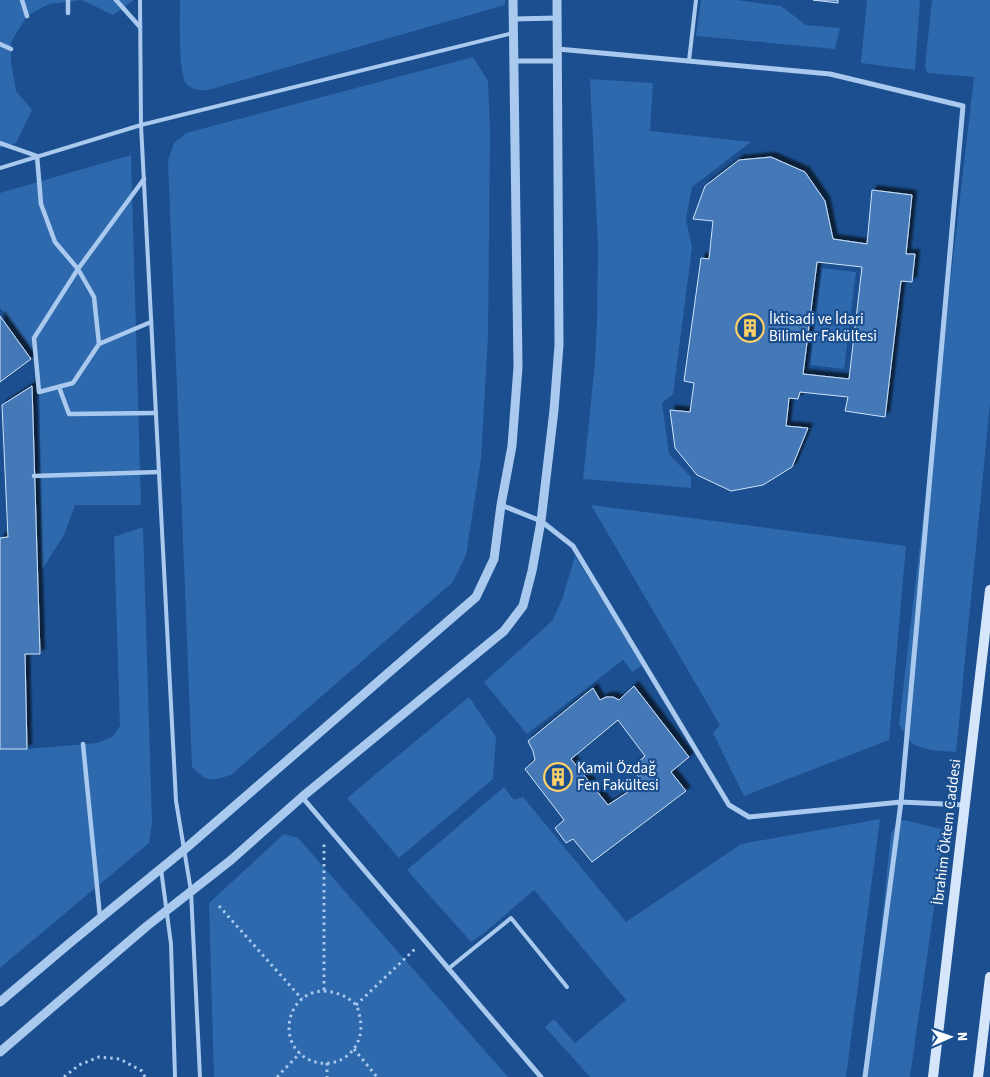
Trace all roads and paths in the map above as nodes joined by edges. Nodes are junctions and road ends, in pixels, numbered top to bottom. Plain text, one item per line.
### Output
1 (22, 0) edge
2 (68, 0) edge
3 (116, 0) edge
4 (140, 0) edge
5 (513, 0) edge
6 (557, 0) edge
7 (696, 0) edge
8 (68, 13) dead end
9 (27, 16) dead end
10 (558, 18) junction
11 (513, 19) junction
12 (140, 27) junction
13 (513, 33) junction
14 (0, 44) edge
15 (11, 49) dead end
16 (558, 49) junction
17 (514, 61) junction
18 (558, 61) junction
19 (689, 61) junction
20 (141, 125) junction
21 (0, 143) edge
22 (38, 156) junction
23 (0, 168) edge
24 (144, 179) junction
25 (78, 269) junction
26 (151, 322) junction
27 (99, 344) junction
28 (59, 387) junction
29 (156, 413) junction
30 (159, 472) junction
31 (34, 476) dead end
32 (501, 505) junction
33 (541, 521) junction
34 (990, 590) edge
35 (83, 744) dead end
36 (302, 797) junction
37 (901, 802) junction
38 (965, 804) junction
39 (324, 824) junction
40 (185, 849) junction
41 (162, 869) junction
42 (191, 891) junction
43 (219, 906) dead end
44 (166, 911) junction
45 (100, 918) junction
46 (424, 941) junction
47 (448, 969) junction
48 (990, 977) edge
49 (567, 987) dead end
50 (324, 991) junction
51 (302, 999) junction
52 (0, 1002) edge
53 (356, 1005) junction
54 (354, 1049) junction
55 (0, 1052) edge
56 (300, 1054) junction
57 (327, 1063) junction
58 (64, 1077) edge
59 (145, 1077) edge
60 (175, 1077) edge
61 (200, 1077) edge
62 (277, 1077) edge
63 (328, 1077) edge
64 (377, 1077) edge
65 (541, 1077) edge
66 (864, 1077) edge
67 (934, 1077) edge
68 (978, 1077) edge

1 - 9 street
2 - 8 street
3 - 12 street
4 - 12 lane
5 - 11 street
6 - 10 street
7 - 19 lane
10 - 11 street
10 - 16 street
11 - 13 street
12 - 20 lane
13 - 17 street
13 - 20 lane
14 - 15 street
16 - 18 street
16 - 19 street
17 - 18 street
17 - 32 street
18 - 33 street
19 - 37 street
20 - 22 lane
20 - 24 lane
21 - 22 street
22 - 23 lane
22 - 25 street
24 - 25 street
24 - 26 lane
25 - 27 street
25 - 28 street
26 - 27 street
26 - 29 lane
27 - 28 street
28 - 29 street
29 - 30 lane
30 - 31 street
30 - 40 lane
32 - 33 street
32 - 40 street
33 - 36 street
33 - 37 street
34 - 38 main road, İbrahim Öktem Caddesi
35 - 45 street
36 - 39 street
36 - 42 street
37 - 38 street
37 - 66 street
38 - 67 main road, İbrahim Öktem Caddesi
39 - 46 street
39 - 50 path
40 - 41 street
40 - 42 lane
41 - 44 lane
41 - 45 street
42 - 44 street
42 - 61 lane
43 - 51 path
44 - 55 street
44 - 60 lane
45 - 52 street
46 - 47 street
46 - 53 path
47 - 49 lane
47 - 65 street
48 - 68 main road
50 - 51 path
50 - 53 path
51 - 56 path
53 - 54 path
54 - 57 path
54 - 64 path
56 - 57 path
56 - 62 path
57 - 63 path
58 - 59 path

